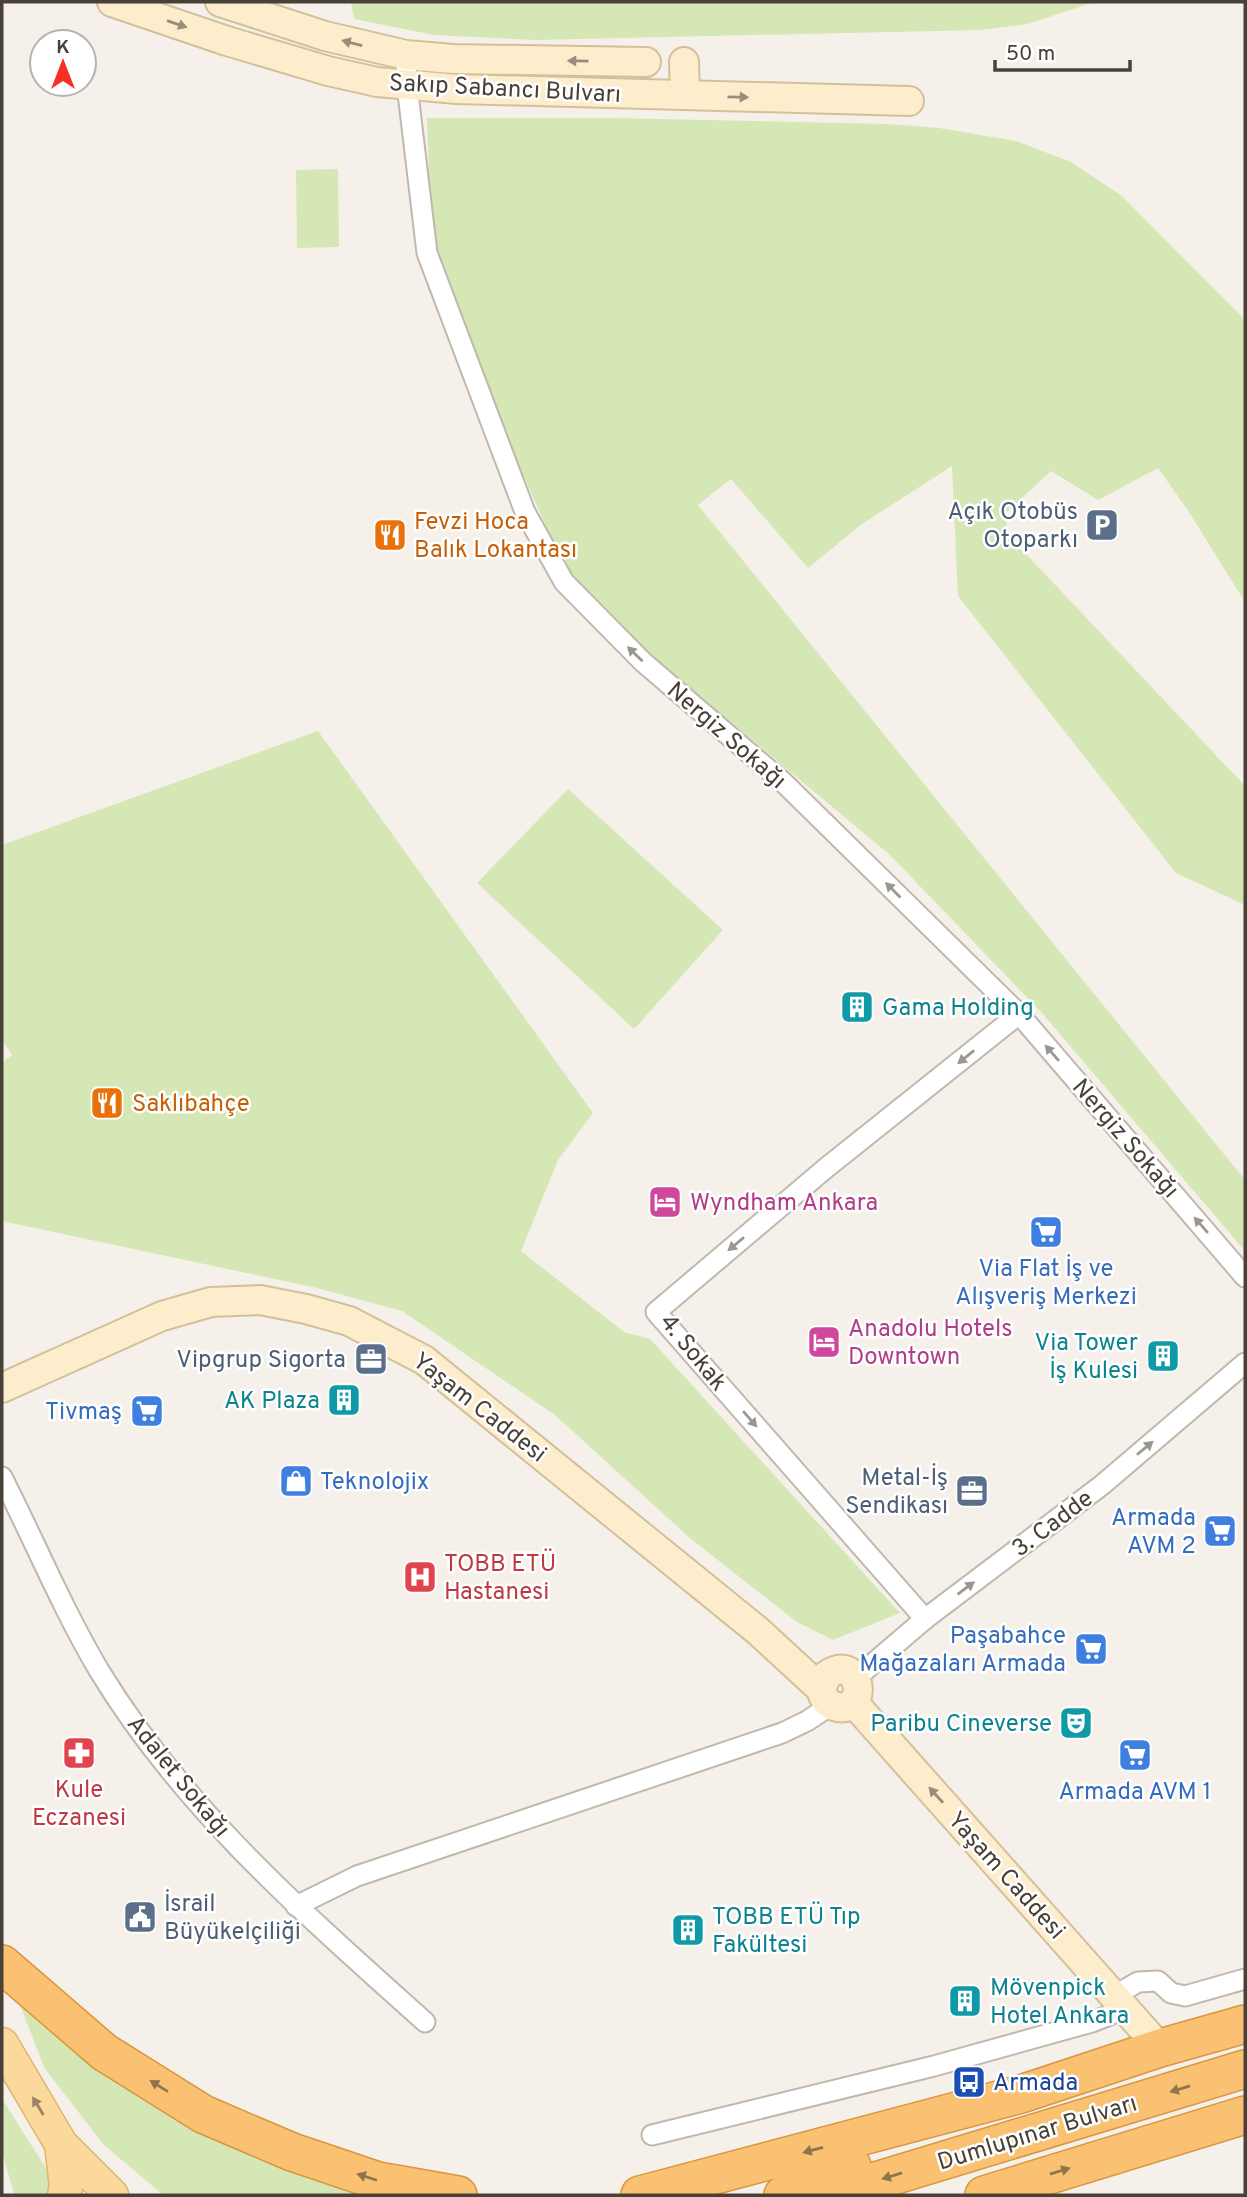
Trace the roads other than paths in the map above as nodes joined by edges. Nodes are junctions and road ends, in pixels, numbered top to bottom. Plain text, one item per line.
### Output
1 (112, 2) edge
2 (220, 2) edge
3 (406, 55) junction
4 (646, 62) dead end
5 (684, 62) dead end
6 (407, 85) junction
7 (685, 96) junction
8 (909, 102) dead end
9 (1019, 1014) junction
10 (1245, 1277) edge
11 (1245, 1363) edge
12 (2, 1388) edge
13 (2, 1477) edge
14 (925, 1619) junction
15 (839, 1689) junction
16 (296, 1906) junction
17 (2, 1964) edge
18 (1245, 1979) edge
19 (1118, 2000) junction
20 (425, 2022) dead end
21 (1245, 2024) edge
22 (2, 2044) edge
23 (1160, 2048) junction
24 (1245, 2069) edge
25 (1021, 2094) junction
26 (1245, 2115) edge
27 (652, 2135) dead end
28 (61, 2144) junction
29 (64, 2195) edge
30 (112, 2195) edge
31 (457, 2195) edge
32 (640, 2195) edge
33 (783, 2195) edge
34 (830, 2195) edge
35 (984, 2195) edge

1 -> 6 street, Sakıp Sabancı Bulvarı
3 -> 2 street, Sakıp Sabancı Bulvarı
4 -> 3 street, Sakıp Sabancı Bulvarı
3 - 6 street, Nergiz Sokağı
5 - 7 street
6 - 7 street, Sakıp Sabancı Bulvarı
9 -> 6 street, Nergiz Sokağı
7 -> 8 street, Sakıp Sabancı Bulvarı
10 -> 9 street, Nergiz Sokağı
9 -> 14 street, 4. Sokak
14 -> 11 street, 3. Cadde
12 - 15 street, Yaşam Caddesi
13 - 16 street, Adalet Sokağı
14 - 15 street, 3. Cadde
15 - 16 street, 3. Cadde
19 -> 15 street, Yaşam Caddesi
16 - 20 street, Adalet Sokağı
31 -> 17 highway
18 - 19 street
19 - 23 street, Yaşam Caddesi
19 - 27 street
21 - 23 highway
28 -> 22 main road
23 - 25 highway
24 -> 34 highway, Dumlupınar Bulvarı
25 -> 32 highway
25 - 33 highway
35 -> 26 highway, Dumlupınar Bulvarı
28 - 29 main road
28 - 30 main road

